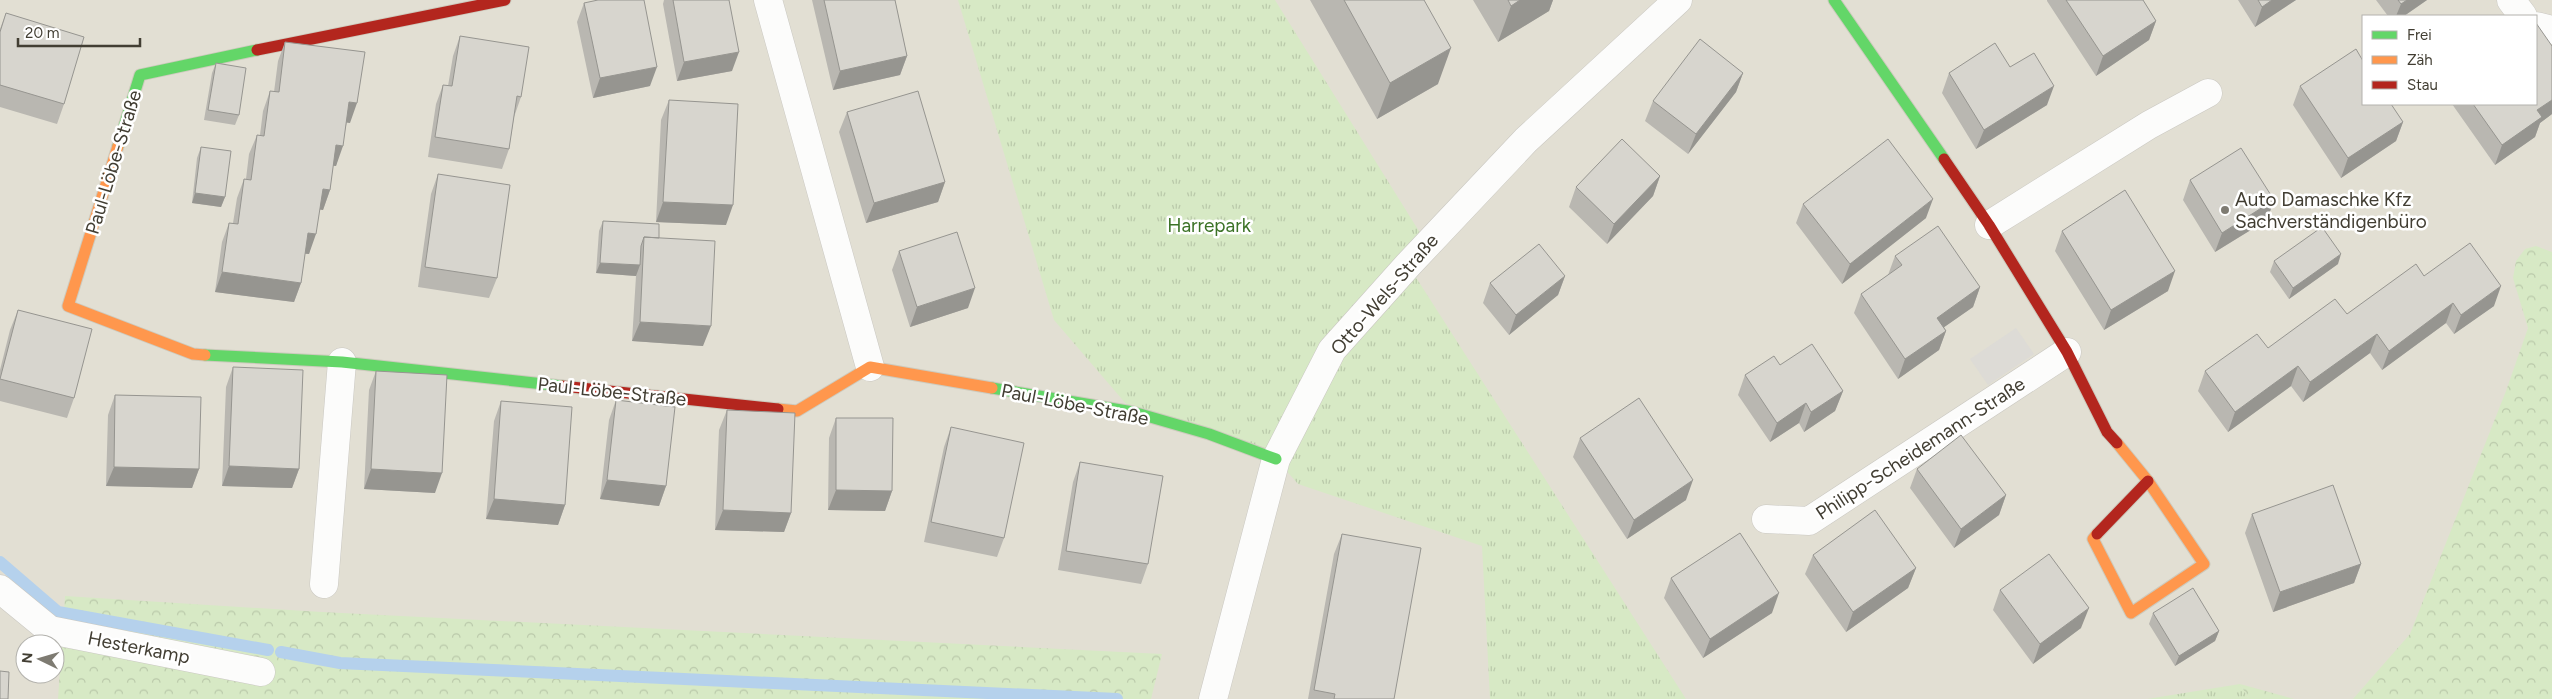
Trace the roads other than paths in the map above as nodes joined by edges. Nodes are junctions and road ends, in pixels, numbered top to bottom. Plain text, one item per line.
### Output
1 (505, 0) edge
2 (768, 0) edge
3 (1678, 0) edge
4 (1834, 0) edge
5 (2511, 0) edge
6 (2522, 15) edge
7 (2537, 26) edge
8 (2552, 30) edge
9 (2208, 94) dead end
10 (1989, 225) junction
11 (2067, 352) junction
12 (342, 362) junction
13 (870, 367) junction
14 (1276, 459) junction
15 (2148, 481) junction
16 (1766, 519) dead end
17 (324, 584) dead end
18 (0, 588) edge
19 (261, 672) dead end
20 (1213, 699) edge

1 - 12 street, Paul-Löbe-Straße
2 - 13 street
3 - 14 street, Otto-Wels-Straße
4 - 10 street
5 - 6 street
7 - 8 street
9 - 10 street
10 - 11 street
11 - 15 street
11 - 16 street, Philipp-Scheidemann-Straße
12 - 13 street, Paul-Löbe-Straße
12 - 17 street
13 - 14 street, Paul-Löbe-Straße
14 - 20 street, Otto-Wels-Straße
15 - 15 street
18 - 19 street, Hesterkamp

